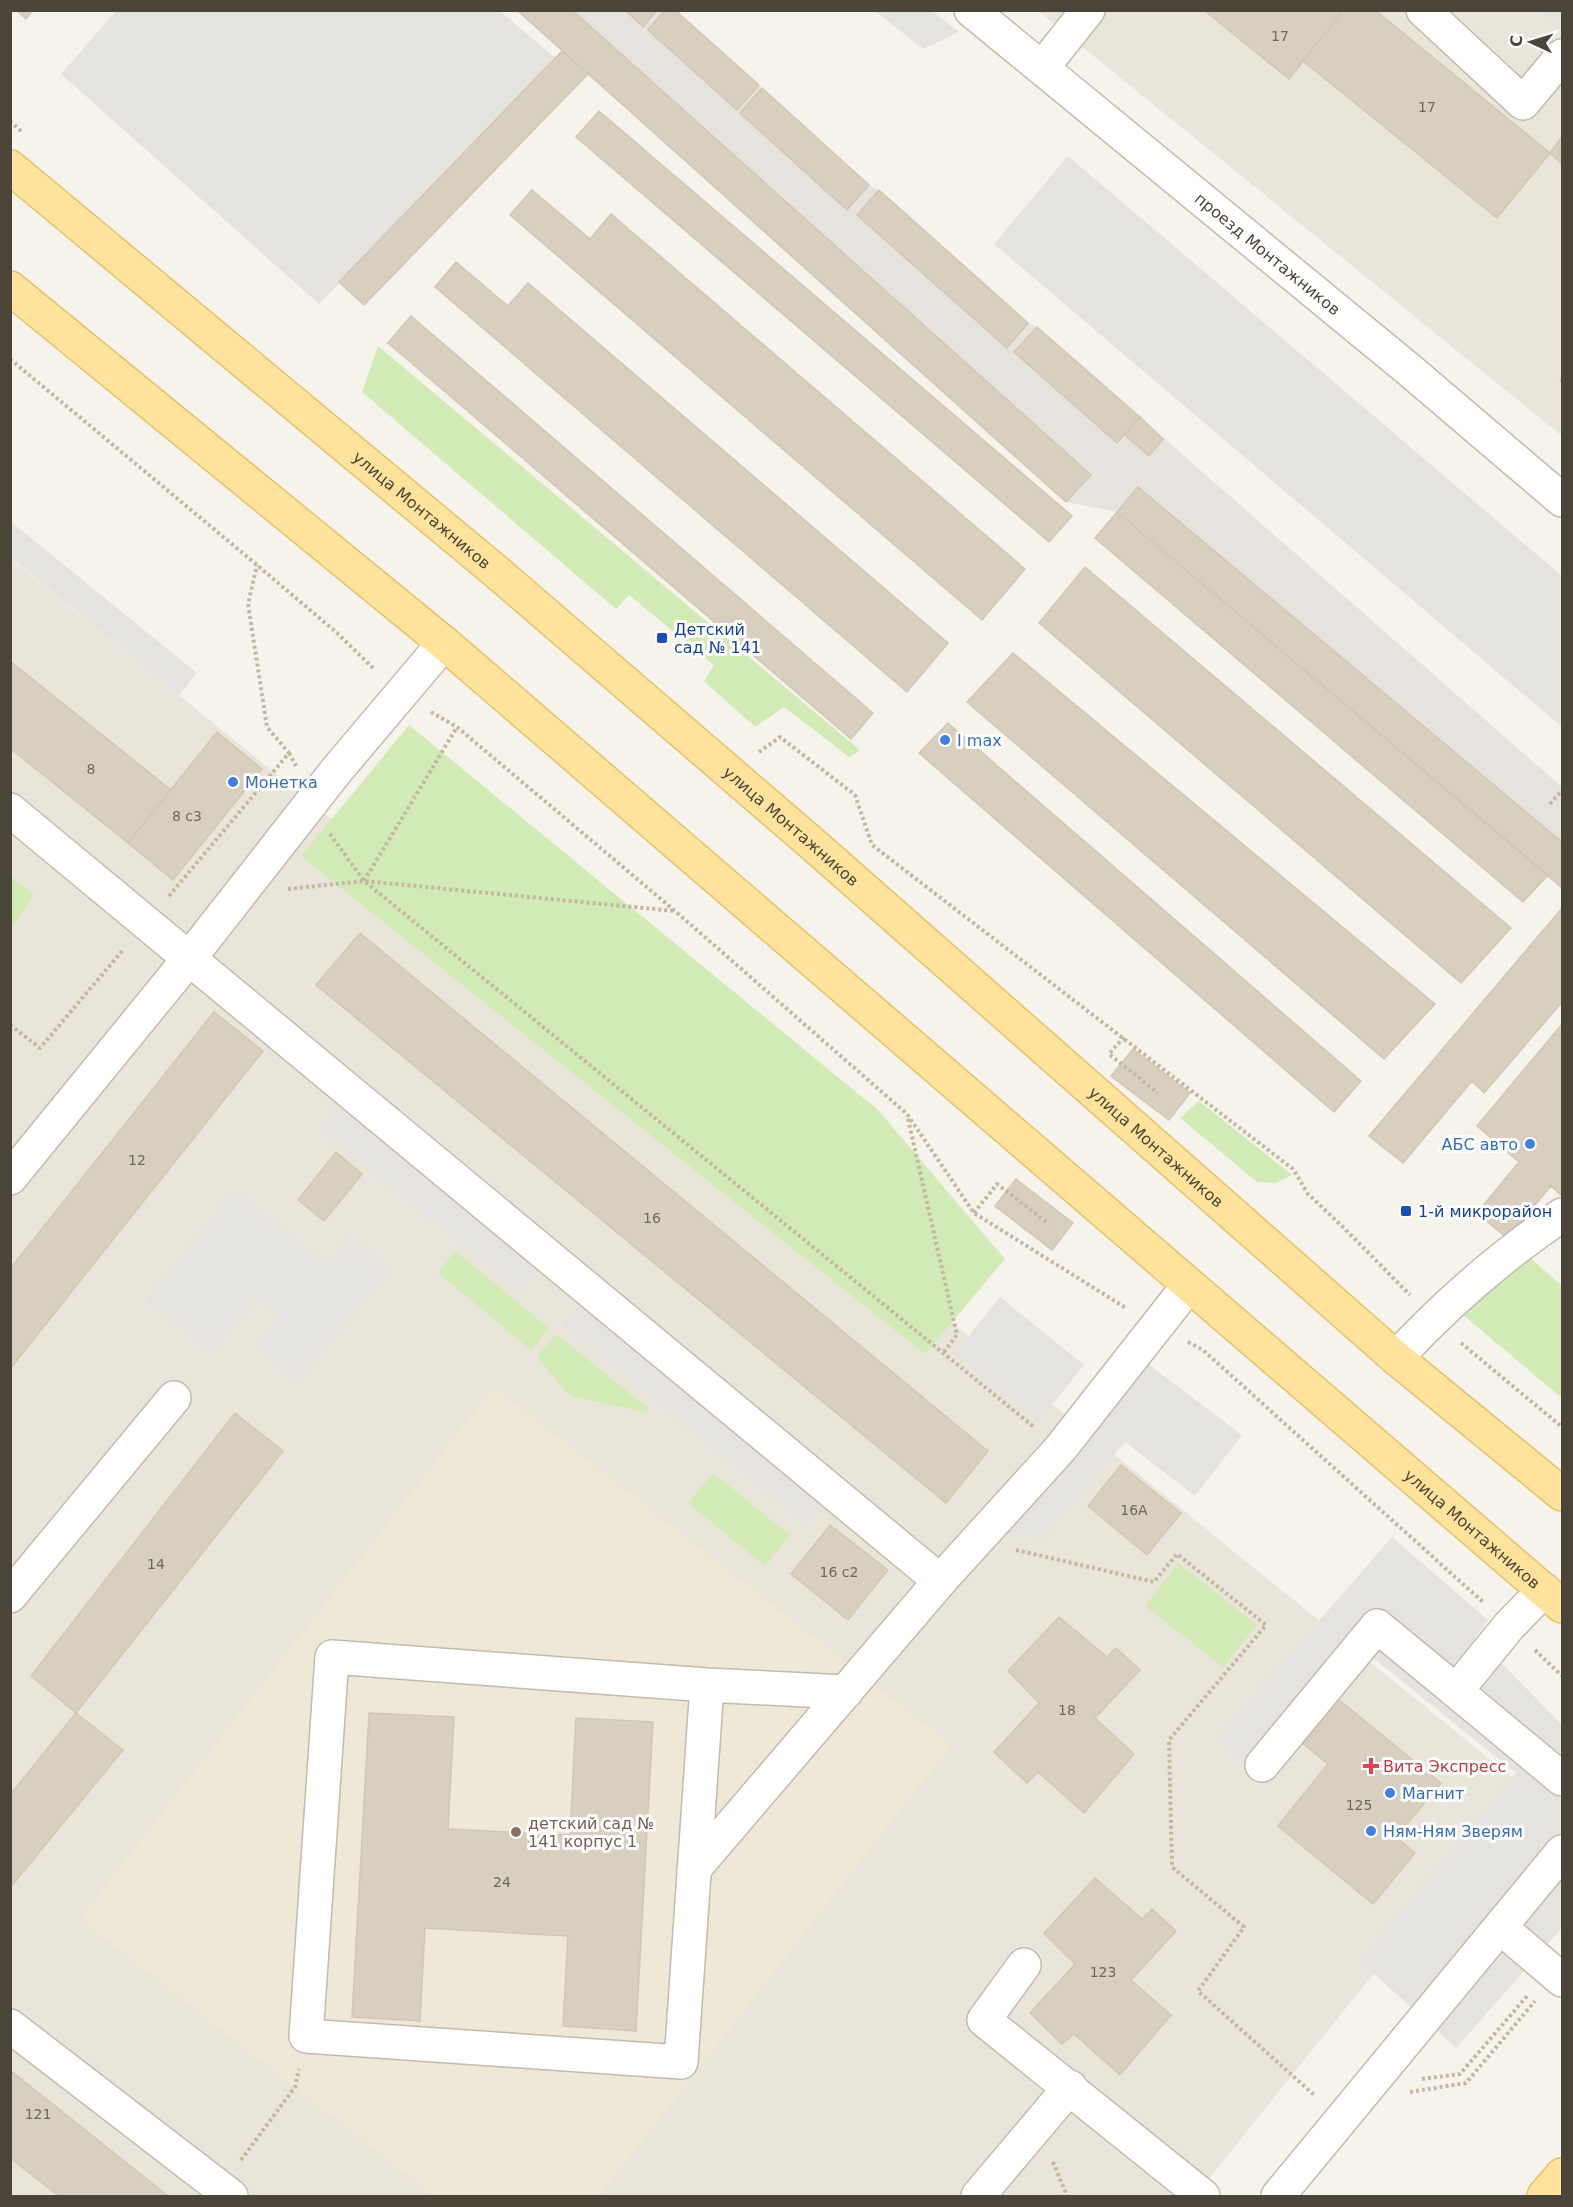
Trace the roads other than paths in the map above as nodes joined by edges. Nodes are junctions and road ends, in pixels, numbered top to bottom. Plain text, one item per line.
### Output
1 (971, 10) edge
2 (1088, 10) edge
3 (1423, 10) edge
4 (1563, 56) edge
5 (1042, 68) junction
6 (10, 167) edge
7 (10, 288) edge
8 (1563, 500) edge
9 (444, 643) junction
10 (10, 810) edge
11 (188, 960) junction
12 (10, 1178) edge
13 (1563, 1215) edge
14 (1189, 1285) junction
15 (1396, 1358) junction
16 (174, 1398) dead end
17 (1563, 1494) edge
18 (940, 1581) junction
19 (10, 1596) edge
20 (1553, 1598) edge
21 (707, 1685) junction
22 (1456, 1691) junction
23 (846, 1692) junction
24 (1262, 1765) dead end
25 (1563, 1779) edge
26 (1563, 1852) edge
27 (694, 1869) junction
28 (1500, 1927) junction
29 (1024, 1965) dead end
30 (1556, 1975) edge
31 (10, 2026) edge
32 (1070, 2087) junction
33 (1563, 2175) edge
34 (226, 2192) edge
35 (978, 2196) edge
36 (1203, 2196) edge
37 (1278, 2196) edge
38 (1544, 2196) edge

1 - 5 street, проезд Монтажников
2 - 5 street
3 - 4 street
5 - 8 street, проезд Монтажников
6 - 15 main road, улица Монтажников
7 - 9 main road, улица Монтажников
9 - 11 street
9 - 14 main road, улица Монтажников
10 - 11 street
11 - 12 street
11 - 18 street
13 - 15 street
14 - 18 street
14 - 20 main road, улица Монтажников
15 - 17 main road, улица Монтажников
16 - 19 street
18 - 23 street
20 - 22 street
21 - 23 street
21 - 27 street
21 - 27 street
22 - 24 street
22 - 25 street
23 - 27 street
26 - 28 street
28 - 30 street
28 - 37 street
29 - 32 street
31 - 34 street
32 - 35 street
32 - 36 street
33 - 38 main road

